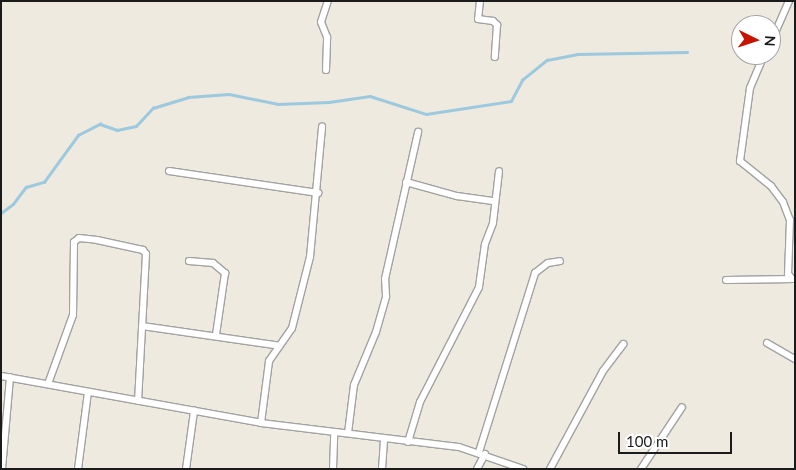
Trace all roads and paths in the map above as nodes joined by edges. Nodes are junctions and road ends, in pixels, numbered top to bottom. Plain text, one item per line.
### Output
1 (328, 1) edge
2 (480, 1) edge
3 (789, 1) edge
4 (781, 19) edge
5 (495, 57) dead end
6 (760, 65) edge
7 (326, 70) dead end
8 (322, 127) dead end
9 (418, 132) dead end
10 (169, 171) dead end
11 (499, 171) dead end
12 (406, 182) junction
13 (318, 193) junction
14 (493, 200) junction
15 (189, 261) dead end
16 (560, 261) dead end
17 (794, 279) edge
18 (726, 280) dead end
19 (142, 326) junction
20 (216, 335) junction
21 (767, 343) dead end
22 (622, 344) dead end
23 (280, 346) junction
24 (795, 359) edge
25 (1, 376) edge
26 (10, 377) junction
27 (48, 384) junction
28 (88, 392) junction
29 (138, 401) junction
30 (682, 408) dead end
31 (194, 411) junction
32 (261, 423) junction
33 (334, 432) junction
34 (348, 433) junction
35 (384, 438) junction
36 (408, 442) junction
37 (482, 453) junction
38 (2, 469) edge
39 (78, 469) edge
40 (186, 469) edge
41 (333, 469) edge
42 (382, 469) edge
43 (477, 469) edge
44 (523, 469) edge
45 (550, 469) edge
46 (641, 469) edge

1 - 7 street
2 - 5 street
3 - 4 street
6 - 17 street
8 - 13 street
9 - 12 street
10 - 13 street
11 - 14 street
12 - 14 street
12 - 34 street
13 - 23 street
14 - 36 street
15 - 20 street
16 - 37 street
17 - 18 street
19 - 20 street
19 - 27 street
19 - 29 street
20 - 23 street
21 - 24 street
22 - 45 street
23 - 32 street
25 - 26 street
26 - 27 street
26 - 38 street
27 - 28 street
28 - 29 street
28 - 39 street
29 - 31 street
30 - 46 street
31 - 32 street
31 - 40 street
32 - 33 street
33 - 34 street
33 - 41 street
34 - 35 street
35 - 36 street
35 - 42 street
36 - 37 street
37 - 43 street
37 - 44 street

